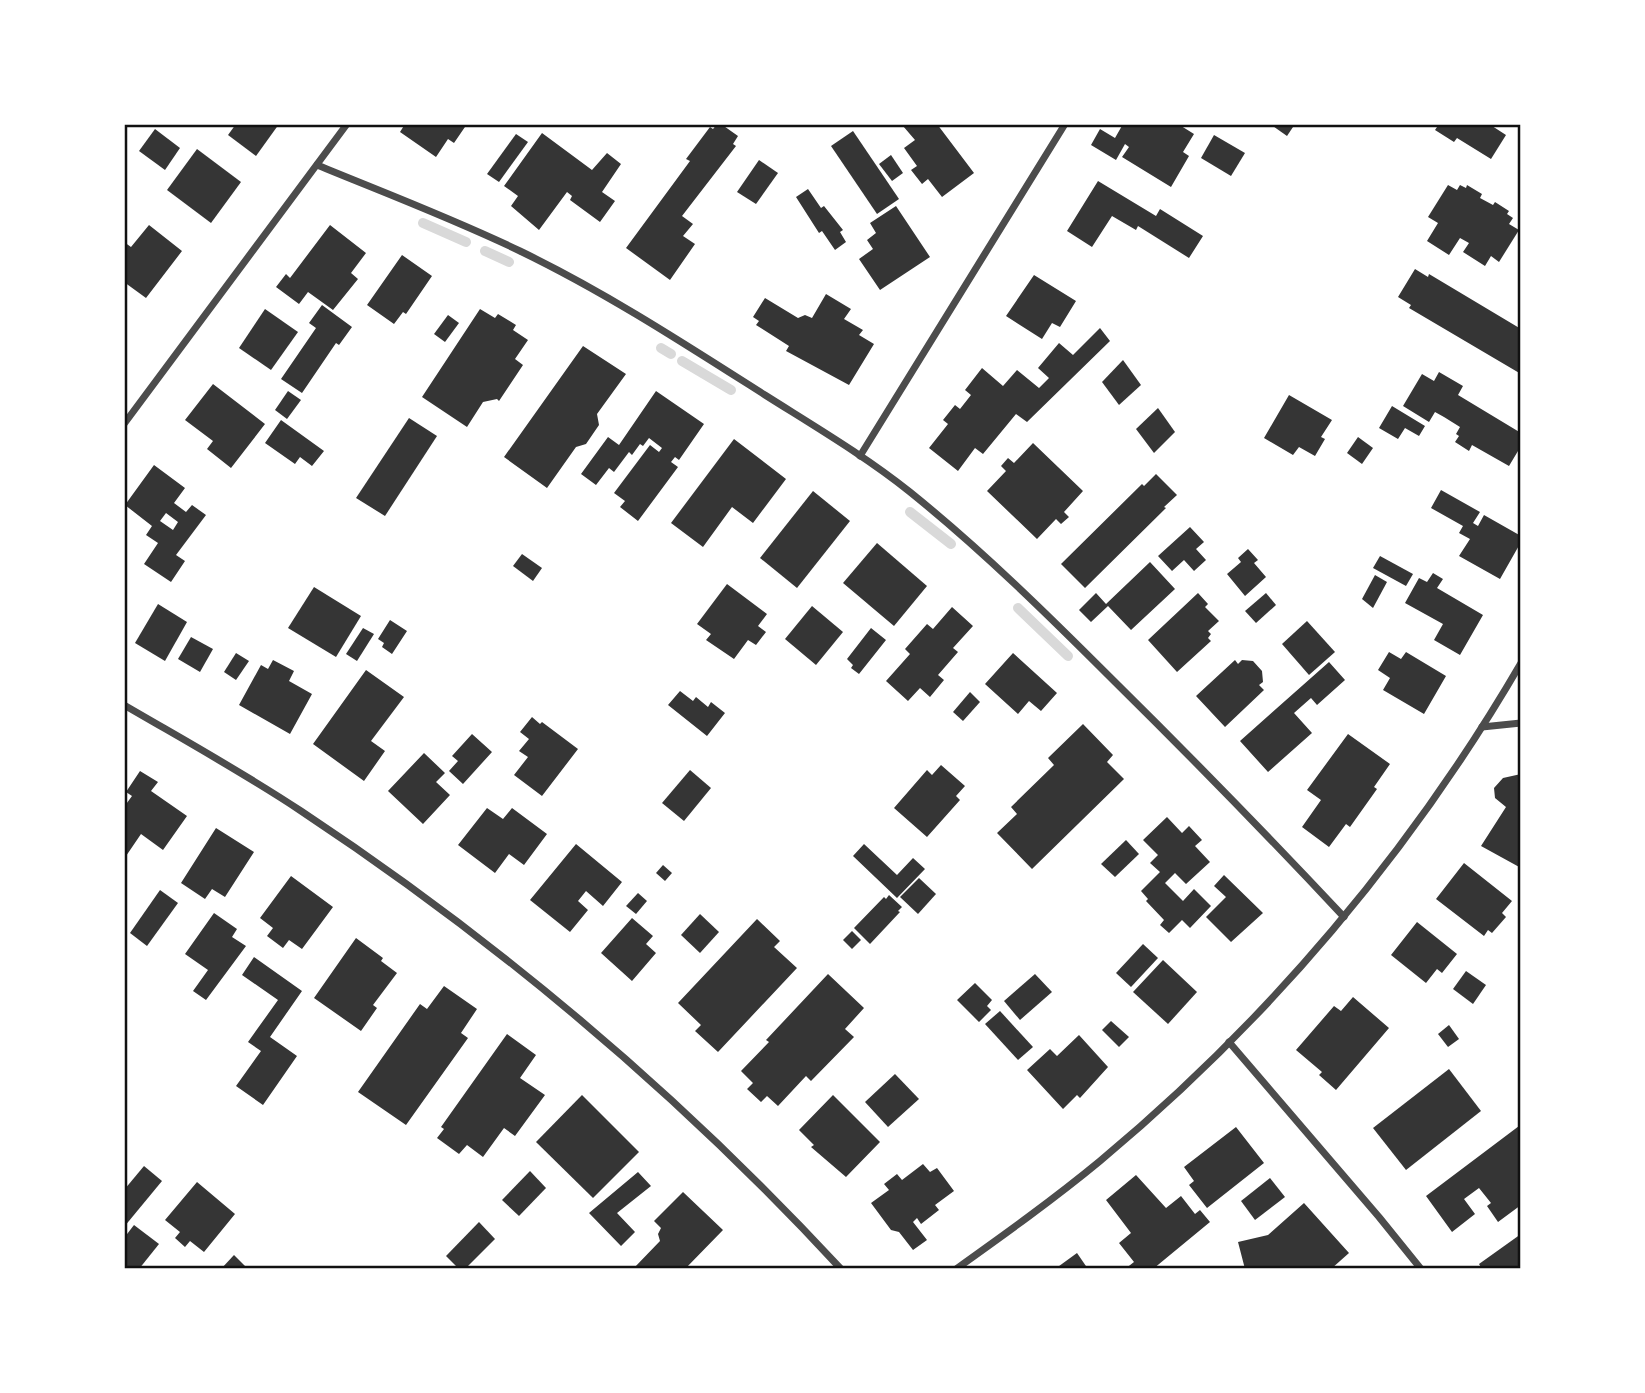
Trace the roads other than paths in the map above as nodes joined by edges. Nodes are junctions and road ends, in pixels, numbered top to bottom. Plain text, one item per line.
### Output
1 (347, 124) edge
2 (1065, 124) edge
3 (317, 165) junction
4 (124, 424) edge
5 (860, 456) junction
6 (1521, 663) edge
7 (124, 705) edge
8 (1521, 723) edge
9 (1482, 727) junction
10 (1344, 917) junction
11 (1229, 1042) junction
12 (841, 1269) edge
13 (956, 1269) edge
14 (1421, 1269) edge

1 - 3 street
2 - 5 street
3 - 4 street
3 - 5 street
5 - 10 street
6 - 9 street
7 - 12 street
8 - 9 street
9 - 10 street
10 - 11 street
11 - 13 street
11 - 14 street

